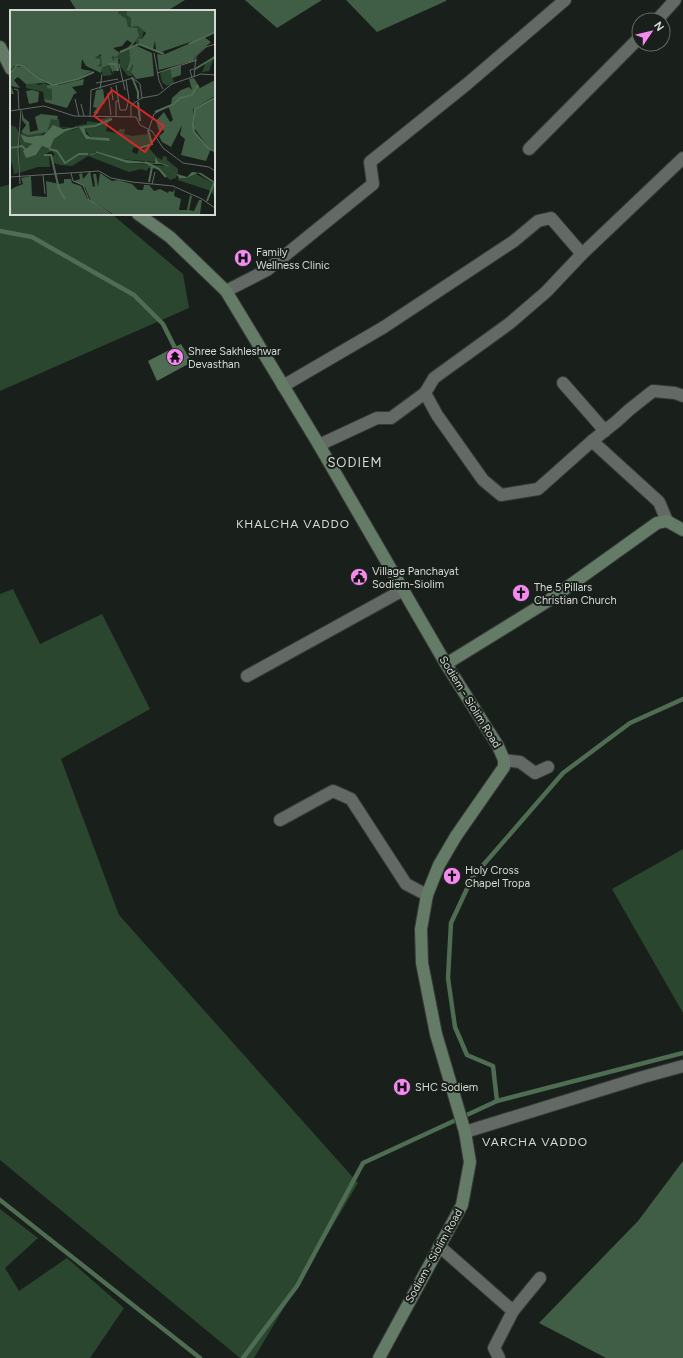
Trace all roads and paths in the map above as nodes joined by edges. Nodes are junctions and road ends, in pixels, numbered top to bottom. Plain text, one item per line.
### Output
1 (565, 0) edge
2 (675, 0) edge
3 (664, 12) edge
4 (631, 46) edge
5 (0, 47) edge
6 (10, 67) edge
7 (529, 149) dead end
8 (683, 158) edge
9 (139, 215) edge
10 (582, 254) junction
11 (226, 291) junction
12 (563, 383) dead end
13 (283, 386) junction
14 (424, 393) junction
15 (683, 396) edge
16 (605, 431) junction
17 (592, 441) junction
18 (319, 445) junction
19 (667, 521) junction
20 (683, 530) edge
21 (403, 590) junction
22 (446, 664) junction
23 (247, 676) dead end
24 (504, 760) junction
25 (548, 766) dead end
26 (280, 820) dead end
27 (427, 895) junction
28 (683, 1066) edge
29 (464, 1128) junction
30 (439, 1246) junction
31 (540, 1278) dead end
32 (513, 1311) junction
33 (379, 1358) edge
34 (499, 1358) edge

1 - 11 street
2 - 3 street
4 - 7 street
5 - 6 main road
8 - 10 street
9 - 11 main road, Sodiem - Siolim Road
10 - 13 street
10 - 14 street
11 - 13 main road, Sodiem - Siolim Road
12 - 16 street
13 - 18 main road, Sodiem - Siolim Road
14 - 17 street
14 - 18 street
15 - 16 street
16 - 17 street
17 - 19 street
18 - 21 main road, Sodiem - Siolim Road
19 - 20 main road
19 - 22 main road
21 - 22 main road, Sodiem - Siolim Road
21 - 23 street
22 - 24 main road, Sodiem - Siolim Road
24 - 25 street
24 - 27 main road, Sodiem - Siolim Road
26 - 27 street
27 - 29 main road, Sodiem - Siolim Road
28 - 29 street
29 - 30 main road, Sodiem - Siolim Road
30 - 32 street
30 - 33 main road, Sodiem - Siolim Road
31 - 32 street
32 - 34 street

